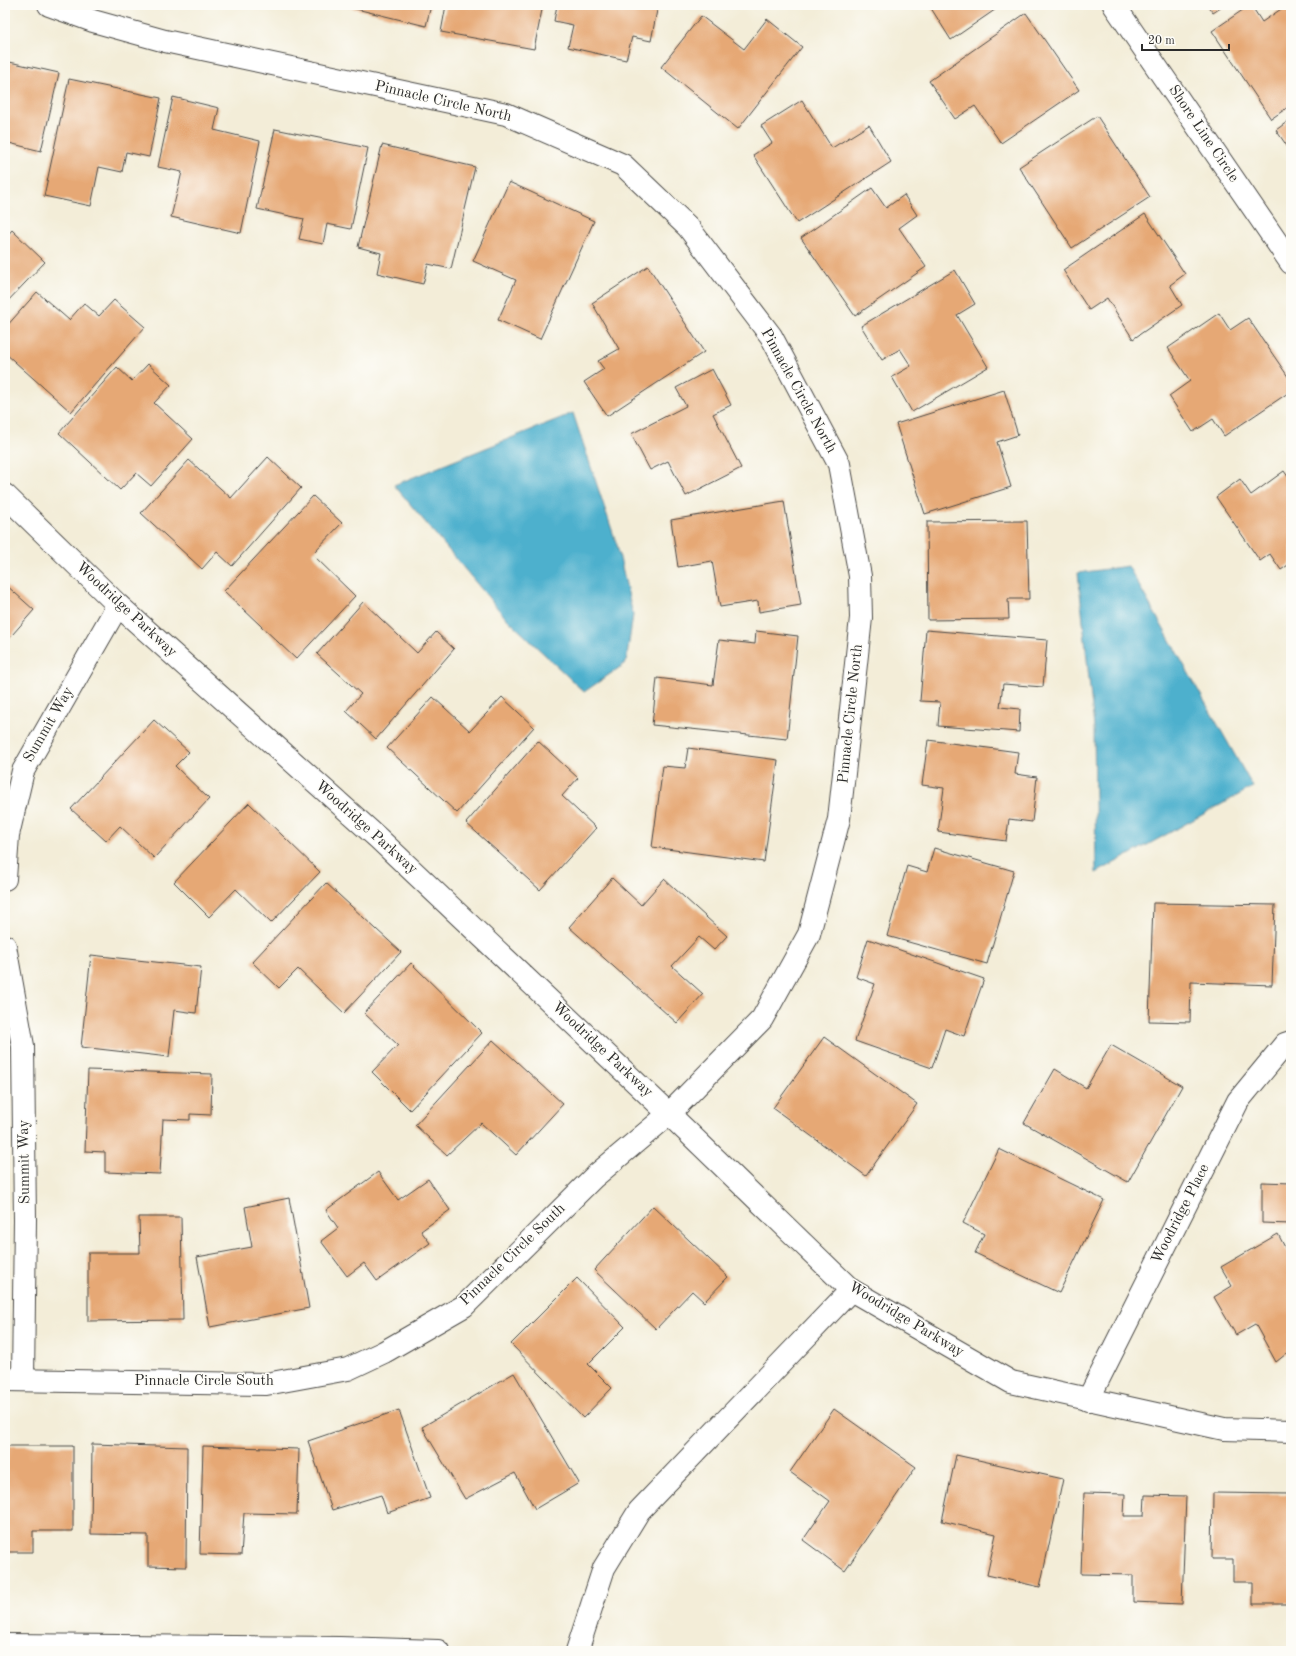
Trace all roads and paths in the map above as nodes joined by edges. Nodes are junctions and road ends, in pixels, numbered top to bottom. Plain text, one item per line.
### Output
1 (49, 5) edge
2 (1114, 5) edge
3 (1291, 264) edge
4 (5, 495) edge
5 (118, 605) junction
6 (5, 879) edge
7 (5, 946) edge
8 (1291, 1042) edge
9 (669, 1114) junction
10 (851, 1290) junction
11 (14, 1380) edge
12 (1088, 1400) junction
13 (1291, 1430) edge
14 (5, 1645) edge
15 (438, 1651) edge
16 (577, 1651) edge

1 - 9 street, Pinnacle Circle North
2 - 3 street, Shore Line Circle
4 - 5 street, Woodridge Parkway
5 - 6 street, Summit Way
5 - 9 street, Woodridge Parkway
7 - 11 street, Summit Way
8 - 12 street, Woodridge Place
9 - 10 street, Woodridge Parkway
9 - 11 street, Pinnacle Circle South
10 - 12 street, Woodridge Parkway
10 - 16 street
12 - 13 street, Woodridge Parkway
14 - 15 street

